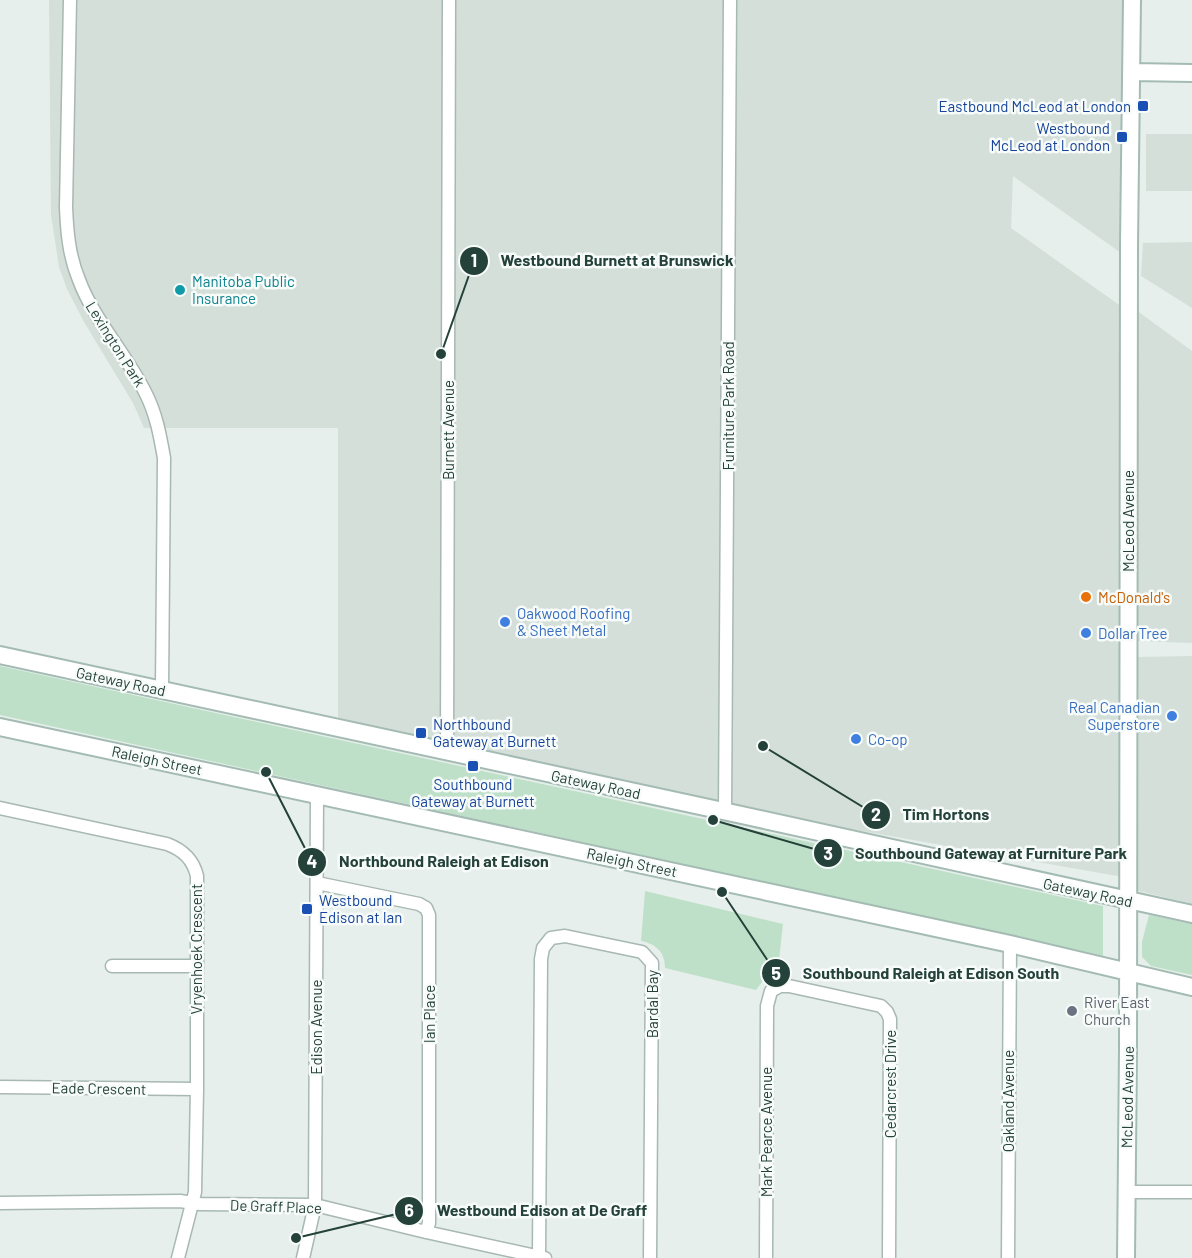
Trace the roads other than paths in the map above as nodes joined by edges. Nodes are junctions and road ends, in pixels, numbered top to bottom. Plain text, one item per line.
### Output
1 (70, 0) edge
2 (448, 0) edge
3 (730, 0) edge
4 (1132, 0) edge
5 (1132, 72) junction
6 (1192, 73) edge
7 (0, 656) edge
8 (162, 690) junction
9 (0, 728) edge
10 (447, 752) junction
11 (317, 794) junction
12 (0, 808) edge
13 (725, 812) junction
14 (317, 883) junction
15 (1128, 901) junction
16 (1192, 914) edge
17 (1010, 944) junction
18 (112, 966) dead end
19 (196, 966) junction
20 (1128, 972) junction
21 (1192, 987) edge
22 (767, 1005) joint
23 (0, 1087) edge
24 (197, 1089) junction
25 (1126, 1192) junction
26 (1192, 1192) edge
27 (0, 1203) edge
28 (191, 1203) junction
29 (315, 1205) junction
30 (426, 1232) junction
31 (543, 1257) edge
32 (178, 1258) edge
33 (303, 1258) edge
34 (651, 1258) edge
35 (766, 1258) edge
36 (889, 1258) edge
37 (1008, 1258) edge
38 (1126, 1258) edge

1 - 8 street, Lexington Park
2 - 10 street, Burnett Avenue
3 - 13 street, Furniture Park Road
4 - 5 street, McLeod Avenue
5 - 6 street
5 - 15 street, McLeod Avenue
7 - 8 street, Gateway Road
8 - 10 street, Gateway Road
9 - 11 street, Raleigh Street
10 - 13 street, Gateway Road
11 - 14 street, Edison Avenue
11 - 17 street, Raleigh Street
12 - 19 street, Vryenhoek Crescent
13 - 15 street, Gateway Road
14 - 29 street, Edison Avenue
14 - 30 street, Ian Place
15 - 16 street, Gateway Road
15 - 20 street, McLeod Avenue
17 - 20 street, Raleigh Street
17 - 37 street, Oakland Avenue
18 - 19 street
19 - 24 street, Vryenhoek Crescent
20 - 21 street, Raleigh Street
20 - 25 street, McLeod Avenue
22 - 35 street, Mark Pearce Avenue
22 - 36 street, Cedarcrest Drive
23 - 24 street, Eade Crescent
24 - 28 street, Vryenhoek Crescent
25 - 26 street
25 - 38 street, McLeod Avenue
27 - 28 street, De Graff Place
28 - 29 street, De Graff Place
28 - 32 street, Vryenhoek Crescent
29 - 30 street, De Graff Place
29 - 33 street, Edison Avenue
30 - 31 street, De Graff Place
31 - 34 street, Bardal Bay

